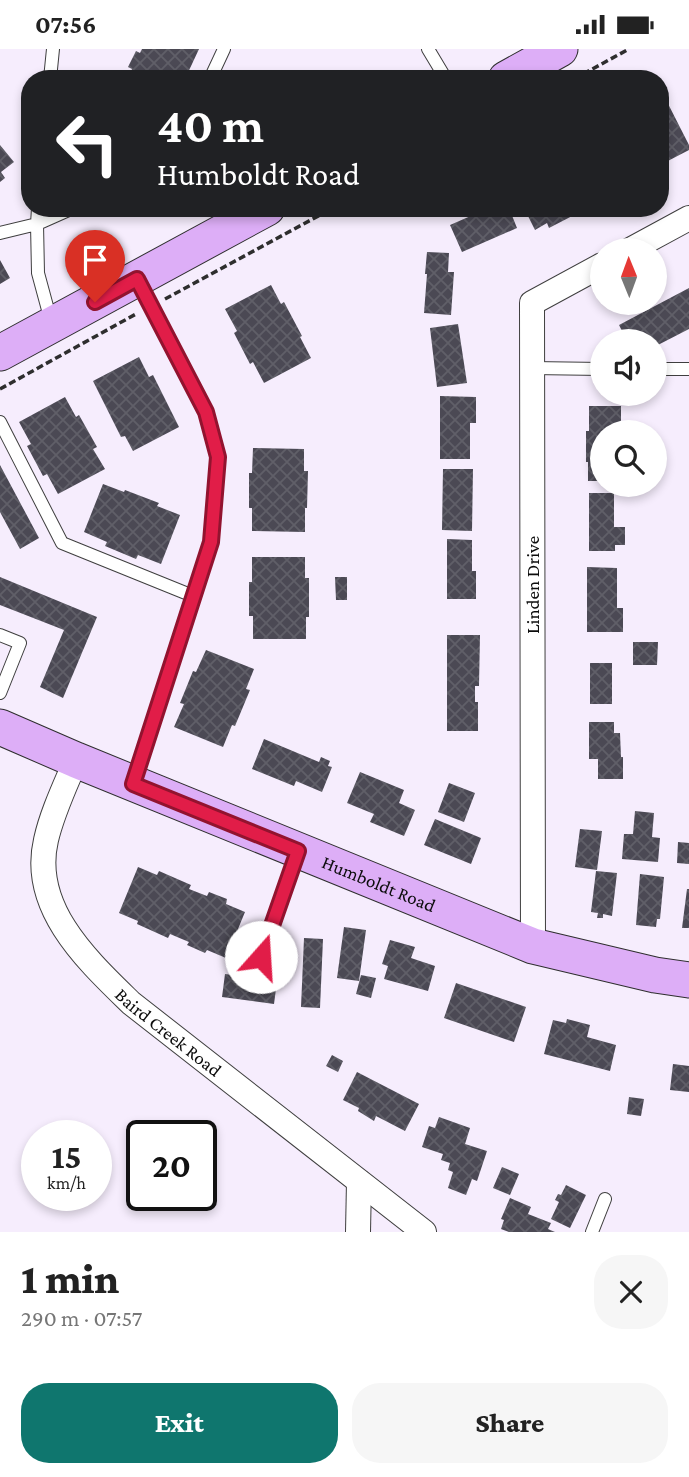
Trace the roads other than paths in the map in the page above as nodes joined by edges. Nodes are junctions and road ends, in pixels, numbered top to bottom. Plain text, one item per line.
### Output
1 (52, 49) edge
2 (224, 49) edge
3 (428, 49) edge
4 (560, 49) edge
5 (51, 70) edge
6 (214, 70) edge
7 (441, 70) edge
8 (522, 70) edge
9 (37, 217) edge
10 (53, 217) edge
11 (251, 217) edge
12 (689, 218) edge
13 (37, 224) junction
14 (0, 233) edge
15 (652, 238) edge
16 (590, 272) edge
17 (137, 279) junction
18 (52, 325) junction
19 (0, 353) edge
20 (532, 368) junction
21 (590, 369) edge
22 (667, 369) edge
23 (689, 369) edge
24 (0, 422) edge
25 (193, 596) junction
26 (0, 635) edge
27 (0, 693) edge
28 (0, 727) edge
29 (76, 760) junction
30 (133, 784) junction
31 (298, 851) junction
32 (533, 947) junction
33 (261, 957) dead end
34 (689, 980) edge
35 (359, 1182) junction
36 (605, 1199) dead end
37 (358, 1232) edge
38 (424, 1232) edge
39 (592, 1232) edge

1 - 5 lane
2 - 6 lane
3 - 7 lane
4 - 8 street
9 - 13 lane
10 - 13 lane
11 - 17 street
12 - 15 street
13 - 14 lane
13 - 18 lane
16 - 20 street, Linden Drive
17 - 18 street
17 - 25 lane
18 - 19 street
20 - 21 lane
20 - 32 street, Linden Drive
22 - 23 lane
24 - 25 lane
25 - 30 lane
26 - 27 lane
28 - 29 street, Humboldt Road
29 - 30 street, Humboldt Road
29 - 35 street, Baird Creek Road
30 - 31 street, Humboldt Road
31 - 32 street, Humboldt Road
31 - 33 lane
32 - 34 street, Humboldt Road
35 - 37 street
35 - 38 street, Baird Creek Road
36 - 39 lane

